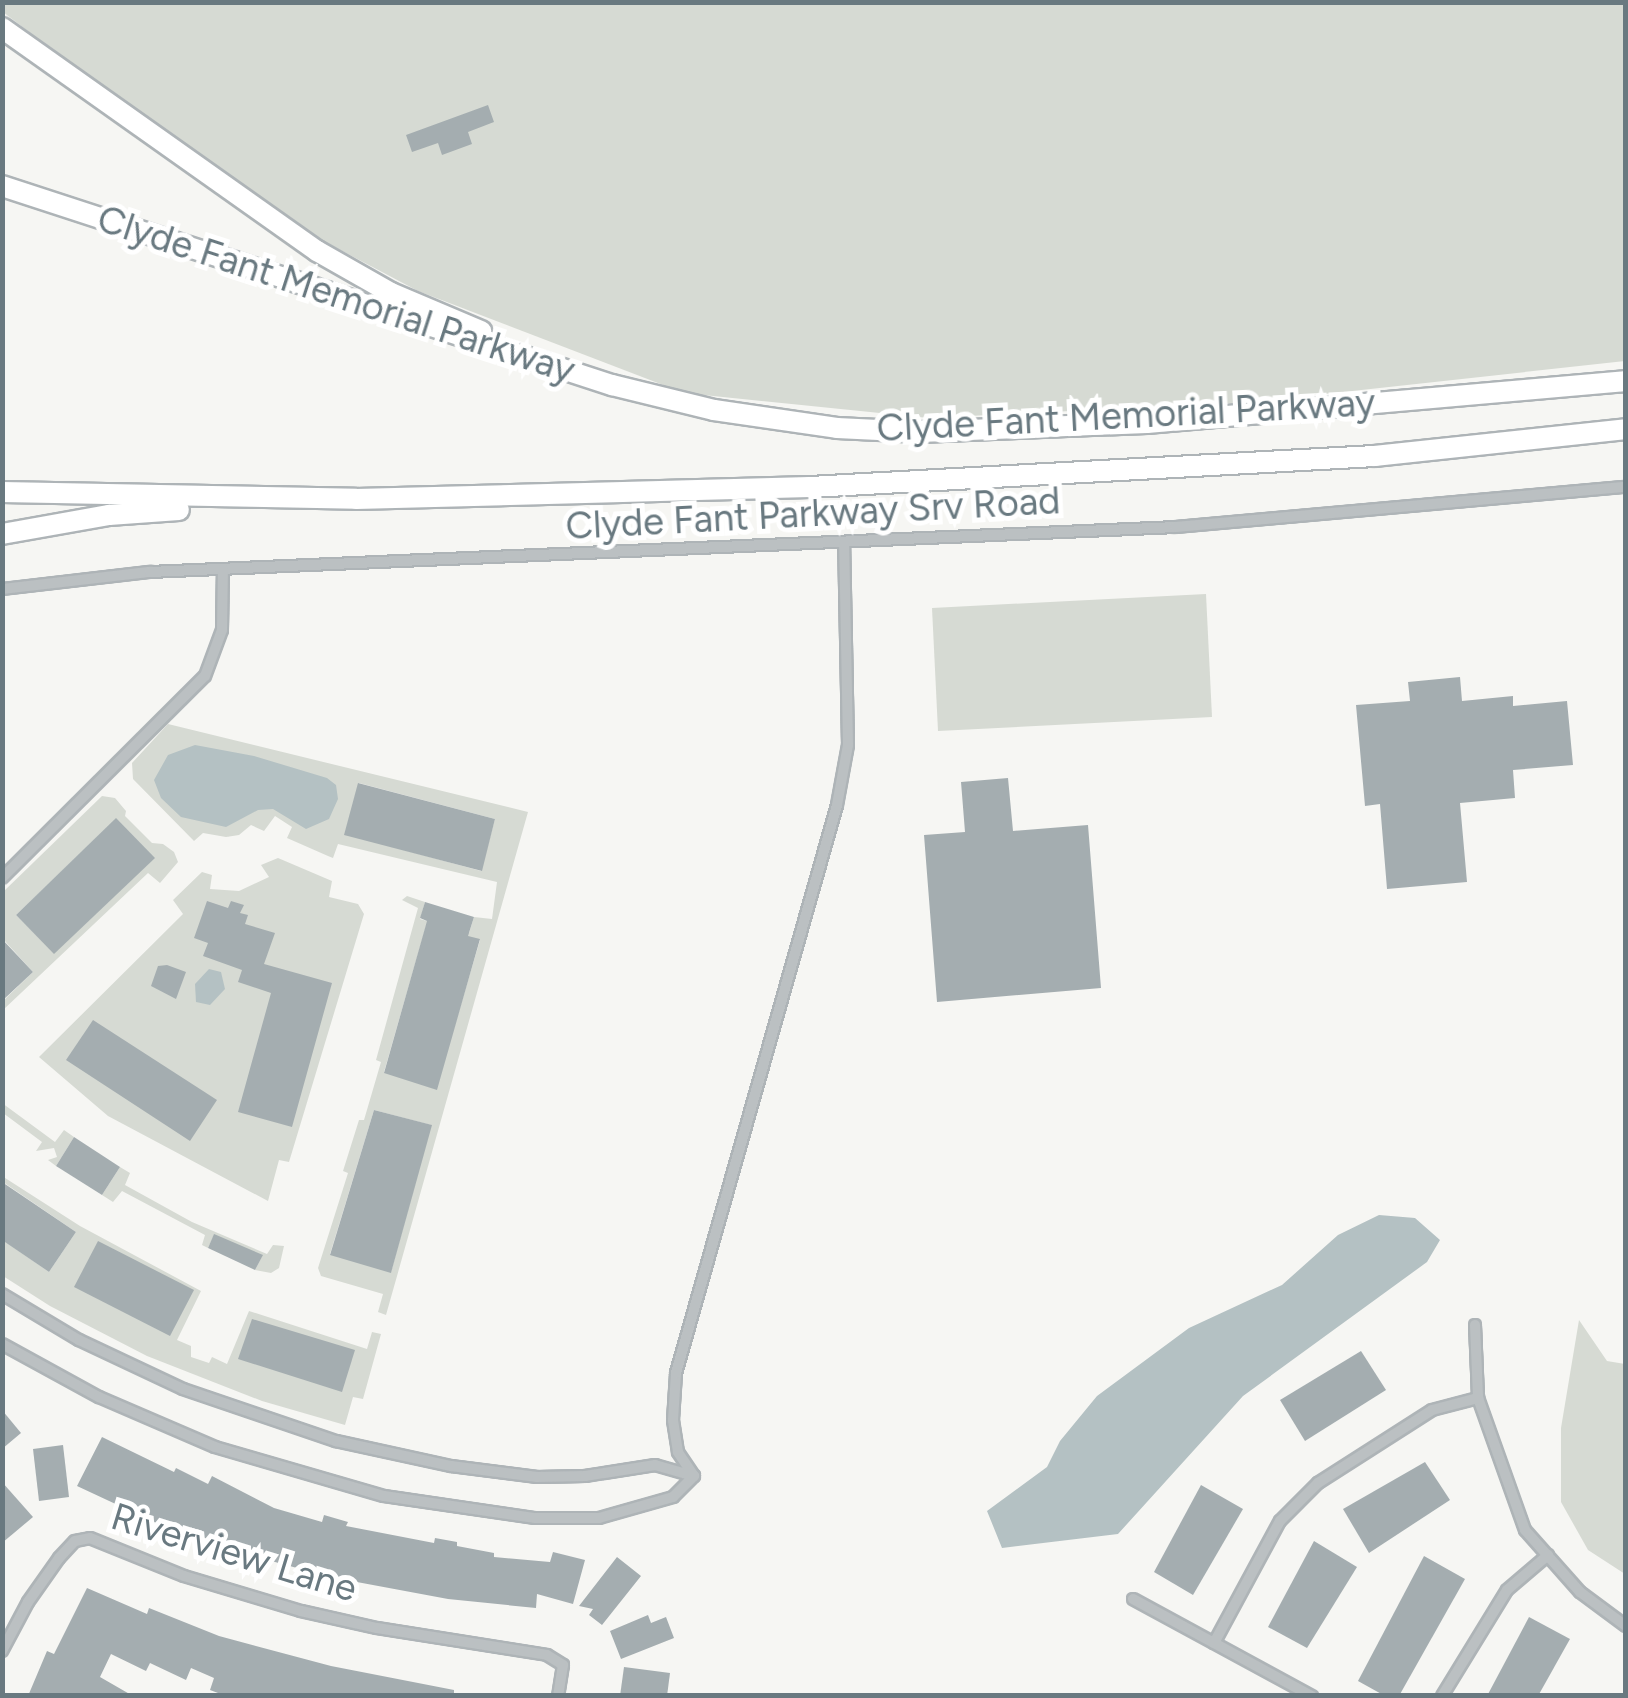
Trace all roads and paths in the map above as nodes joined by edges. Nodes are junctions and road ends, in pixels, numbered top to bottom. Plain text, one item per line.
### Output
1 (2, 28) edge
2 (2, 186) edge
3 (1626, 381) edge
4 (612, 385) junction
5 (1626, 429) edge
6 (1626, 488) edge
7 (2, 492) edge
8 (277, 499) junction
9 (2, 534) edge
10 (844, 543) junction
11 (223, 569) junction
12 (2, 589) edge
13 (2, 878) edge
14 (2, 1294) edge
15 (1475, 1325) dead end
16 (2, 1344) edge
17 (1478, 1398) junction
18 (694, 1476) junction
19 (1548, 1556) junction
20 (1133, 1599) dead end
21 (1626, 1626) edge
22 (1214, 1643) junction
23 (2, 1651) edge
24 (558, 1696) edge
25 (1312, 1696) edge
26 (1442, 1696) edge

1 - 4 main road
2 - 4 main road, Clyde Fant Memorial Parkway
3 - 4 main road, Clyde Fant Memorial Parkway
5 - 8 main road, Clyde Fant Memorial Parkway
6 - 10 street, Clyde Fant Parkway Srv Road
7 - 8 main road, Clyde Fant Memorial Parkway
8 - 9 main road
10 - 11 street, Clyde Fant Parkway Srv Road
10 - 18 street
11 - 12 street, Clyde Fant Parkway Srv Road
11 - 13 street
14 - 18 street
15 - 17 street
16 - 18 street
17 - 19 street
17 - 22 street
19 - 21 street
19 - 26 street
20 - 22 street
22 - 25 street
23 - 24 street, Riverview Lane

